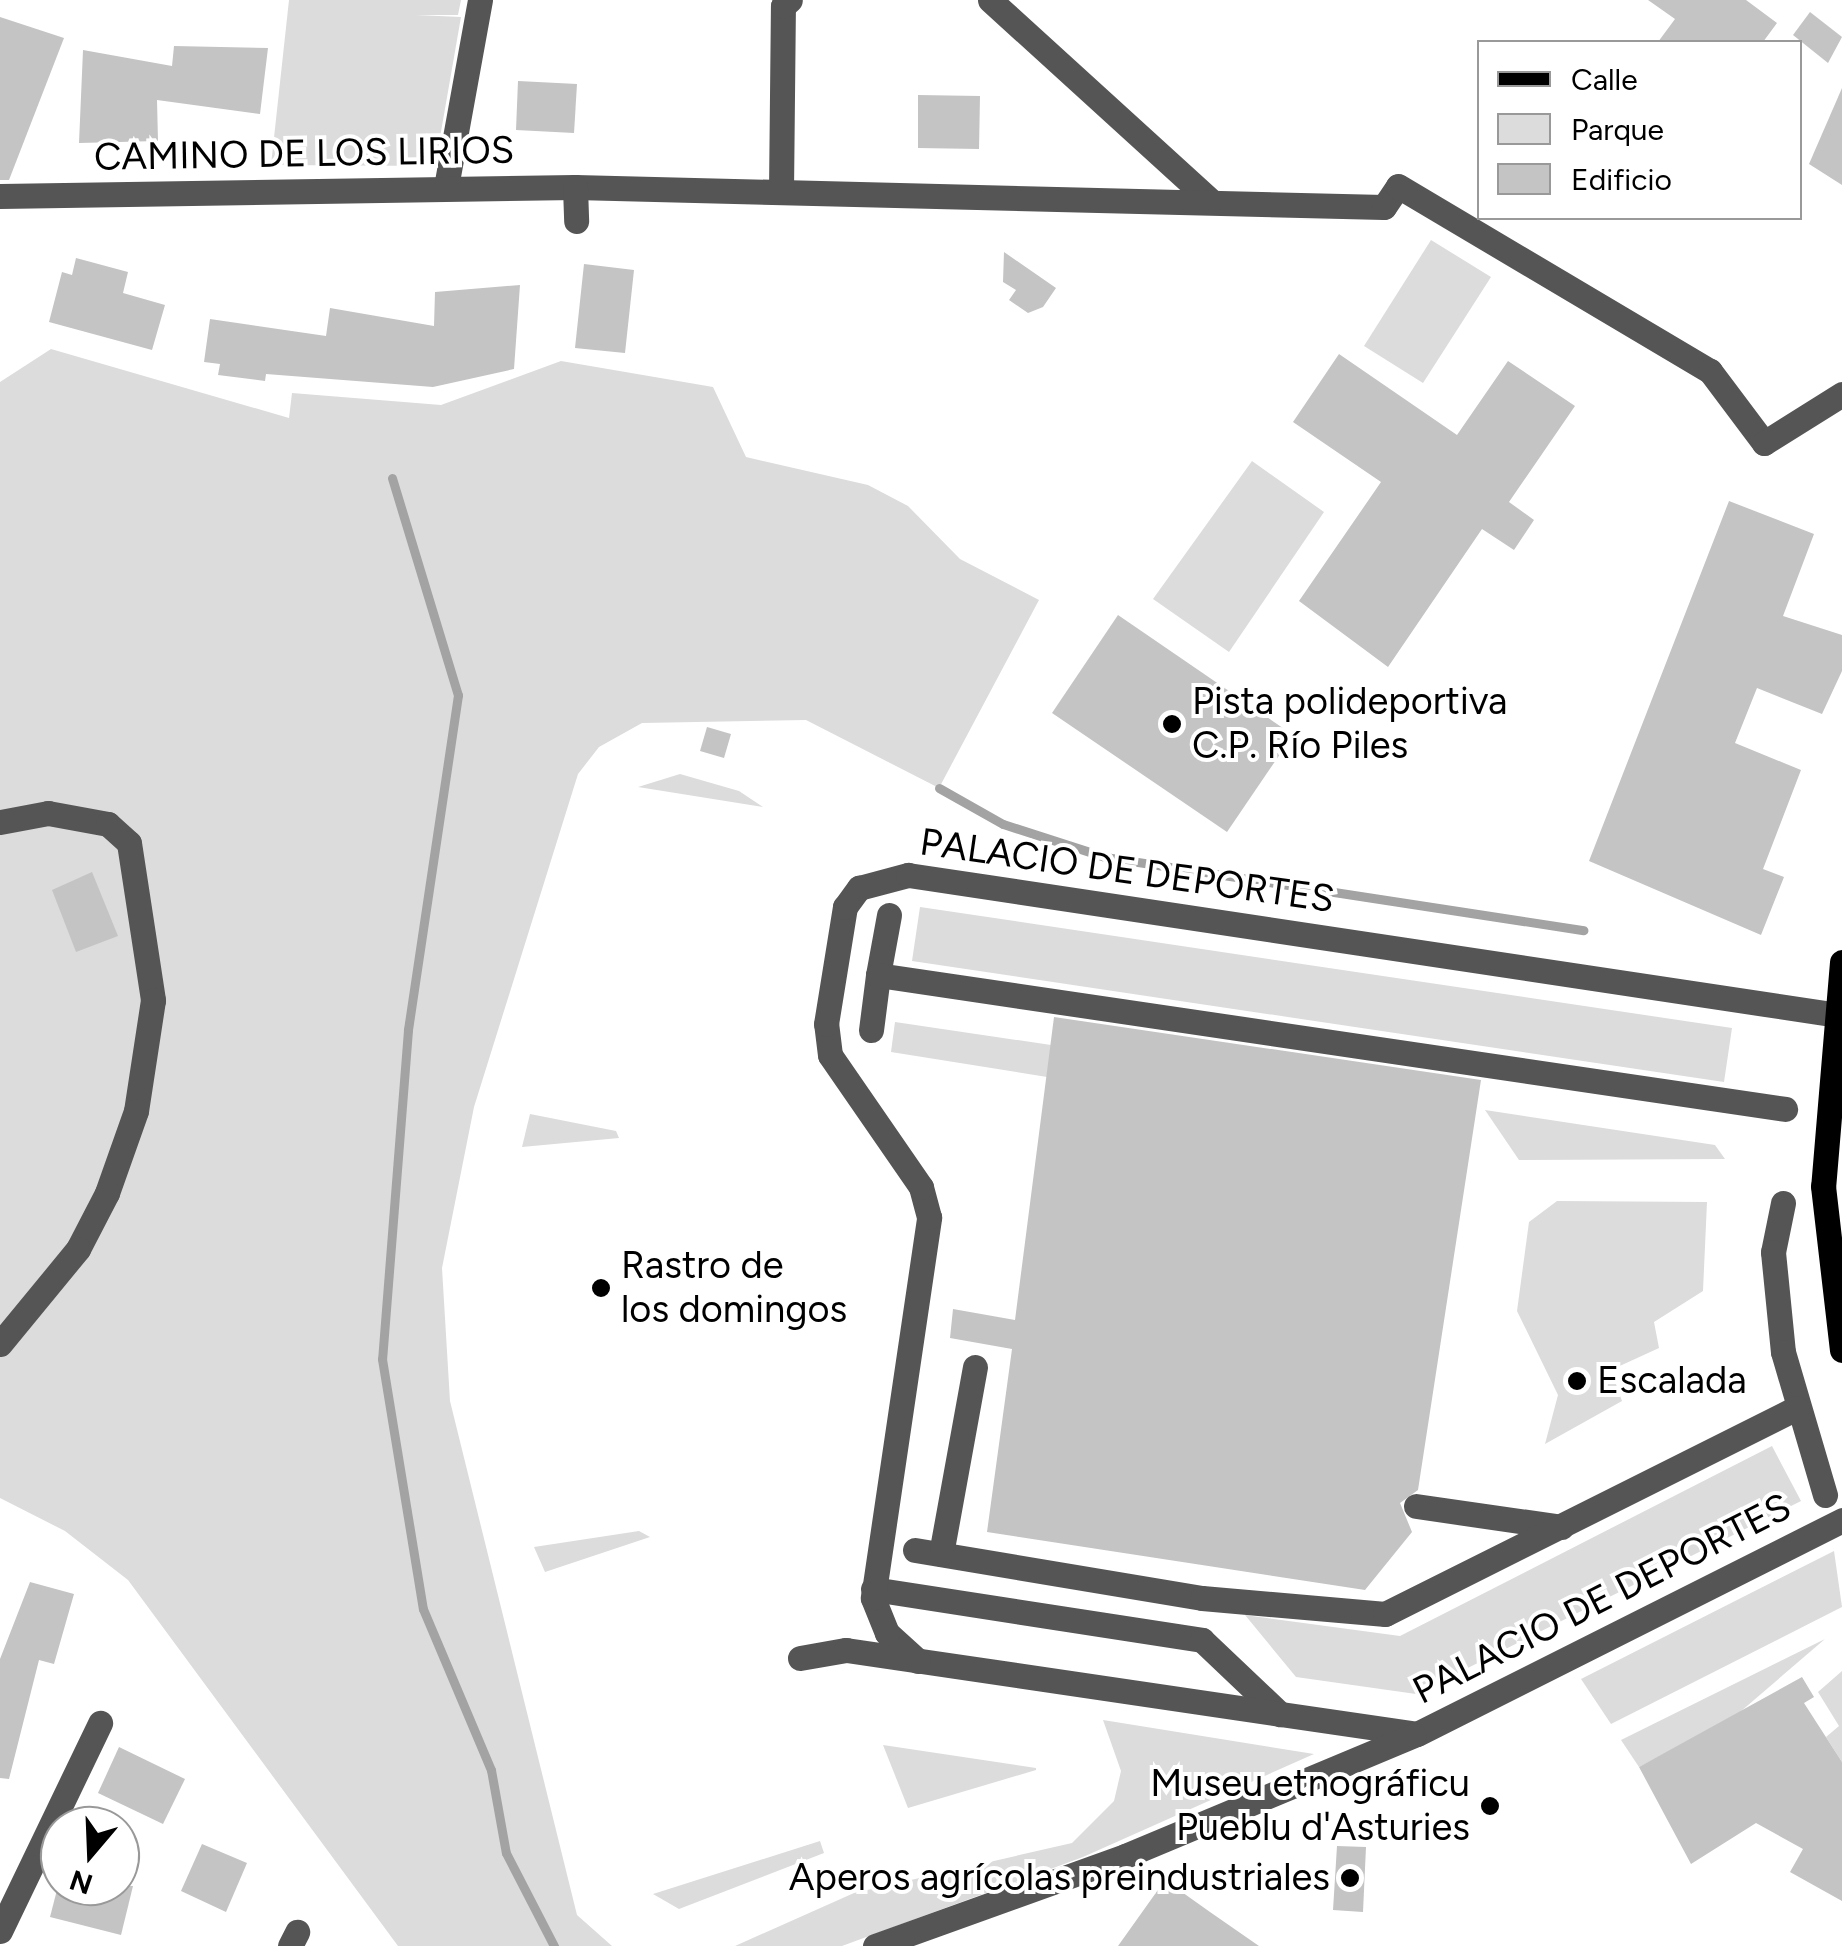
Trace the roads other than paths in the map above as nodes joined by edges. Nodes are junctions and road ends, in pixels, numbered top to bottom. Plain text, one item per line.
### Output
1 (480, 0) edge
2 (790, 0) edge
3 (990, 0) edge
4 (446, 187) junction
5 (575, 188) junction
6 (781, 191) junction
7 (0, 196) edge
8 (1211, 202) junction
9 (576, 221) dead end
10 (1842, 394) edge
11 (0, 822) edge
12 (889, 915) dead end
13 (1842, 962) edge
14 (878, 975) junction
15 (1831, 1014) junction
16 (871, 1030) dead end
17 (1786, 1109) dead end
18 (1783, 1203) dead end
19 (0, 1344) edge
20 (1842, 1350) edge
21 (975, 1367) dead end
22 (1796, 1408) junction
23 (1826, 1495) dead end
24 (1416, 1506) dead end
25 (1842, 1520) edge
26 (1561, 1527) junction
27 (915, 1550) dead end
28 (941, 1554) junction
29 (873, 1594) junction
30 (800, 1658) dead end
31 (918, 1660) junction
32 (1280, 1714) junction
33 (100, 1723) dead end
34 (1417, 1734) junction
35 (0, 1932) edge
36 (874, 1946) edge

1 - 4 street
2 - 6 street
3 - 8 street
4 - 5 street, CAMINO DE LOS LIRIOS
4 - 7 street, CAMINO DE LOS LIRIOS
5 - 6 street, CAMINO DE LOS LIRIOS
5 - 9 street
6 - 8 street, CAMINO DE LOS LIRIOS
8 - 10 street, CAMINO DE LOS LIRIOS
11 - 19 street
12 - 14 street
13 - 15 main road
14 - 16 street
14 - 17 street
15 - 20 main road
15 - 29 street, PALACIO DE DEPORTES
18 - 22 street
21 - 28 street
22 - 23 street
22 - 26 street
24 - 26 street
25 - 34 street, PALACIO DE DEPORTES
26 - 28 street
27 - 28 street
29 - 31 street
29 - 32 street
30 - 31 street, PALACIO DE DEPORTES
31 - 32 street, PALACIO DE DEPORTES
32 - 34 street, PALACIO DE DEPORTES
33 - 35 street
34 - 36 street

